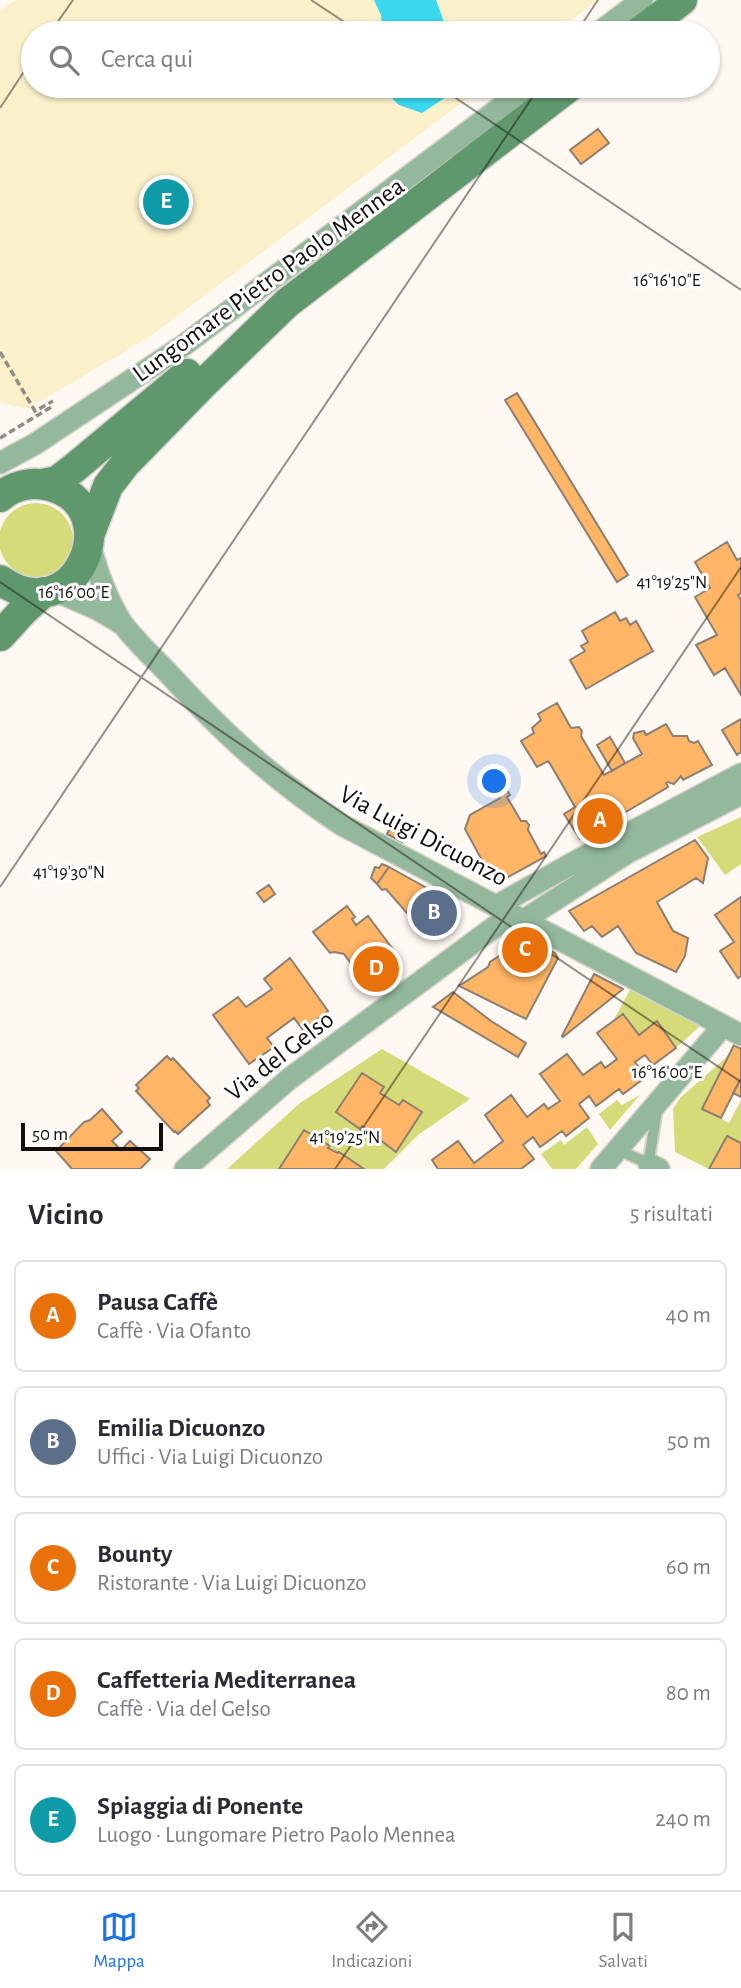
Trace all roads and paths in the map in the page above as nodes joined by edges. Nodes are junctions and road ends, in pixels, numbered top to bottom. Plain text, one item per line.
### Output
1 (642, 0) edge
2 (682, 0) edge
3 (614, 21) edge
4 (654, 21) edge
5 (512, 98) edge
6 (553, 98) edge
7 (287, 303) junction
8 (0, 352) edge
9 (53, 401) dead end
10 (0, 463) edge
11 (43, 484) junction
12 (1, 495) edge
13 (90, 538) junction
14 (0, 580) edge
15 (48, 591) junction
16 (123, 625) junction
17 (0, 636) edge
18 (740, 783) edge
19 (511, 913) junction
20 (732, 1031) edge
21 (657, 1104) junction
22 (619, 1150) junction
23 (652, 1167) edge
24 (185, 1169) edge
25 (601, 1169) edge

1 - 3 street
2 - 4 main road
5 - 10 street, Lungomare Pietro Paolo Mennea
6 - 7 main road, Lungomare Pietro Paolo Mennea
7 - 11 main road, Lungomare Pietro Paolo Mennea
7 - 13 main road, Lungomare Pietro Paolo Mennea
8 - 9 path
11 - 12 main road, Lungomare Pietro Paolo Mennea
11 - 13 main road
13 - 15 main road, Lungomare Pietro Paolo Mennea
13 - 16 street, Via Luigi Dicuonzo
14 - 15 main road
15 - 16 street, Via Luigi Dicuonzo
15 - 17 main road, Lungomare Pietro Paolo Mennea
16 - 19 street, Via Luigi Dicuonzo
18 - 19 street
18 - 19 street
19 - 20 street, Via Luigi Dicuonzo
19 - 24 street, Via del Gelso
20 - 21 street
21 - 22 street
21 - 23 lane
22 - 23 lane
22 - 25 street

